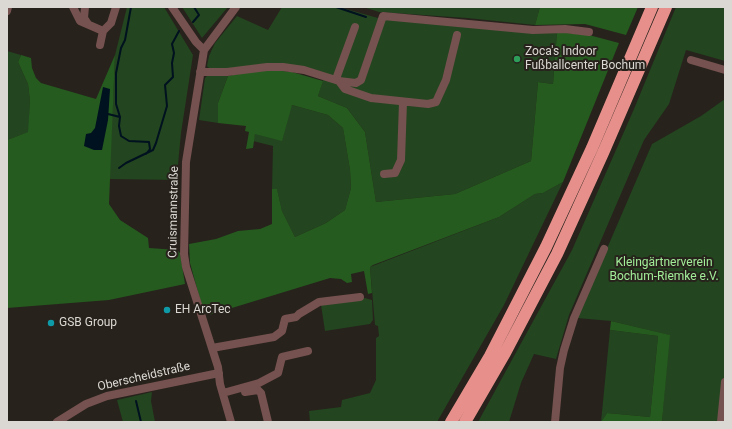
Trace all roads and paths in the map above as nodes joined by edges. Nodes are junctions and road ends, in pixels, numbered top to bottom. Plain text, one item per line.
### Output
1 (8, 7) edge
2 (72, 7) edge
3 (85, 7) edge
4 (116, 7) edge
5 (172, 7) edge
6 (236, 7) edge
7 (652, 7) edge
8 (666, 7) edge
9 (7, 11) edge
10 (88, 24) junction
11 (355, 27) dead end
12 (103, 31) junction
13 (589, 32) dead end
14 (457, 35) dead end
15 (100, 45) dead end
16 (204, 50) junction
17 (691, 60) dead end
18 (725, 70) edge
19 (200, 72) junction
20 (338, 80) junction
21 (361, 80) junction
22 (361, 95) junction
23 (403, 102) junction
24 (384, 174) dead end
25 (604, 249) dead end
26 (360, 297) dead end
27 (212, 348) junction
28 (308, 351) dead end
29 (219, 373) junction
30 (725, 382) edge
31 (224, 396) junction
32 (56, 422) edge
33 (231, 422) edge
34 (268, 422) edge
35 (451, 422) edge
36 (465, 422) edge
37 (555, 422) edge
38 (721, 422) edge

1 - 9 street
2 - 10 street
3 - 10 street
4 - 12 street
5 - 16 street
6 - 16 street, Cruismannstraße
7 - 35 highway
8 - 36 highway
10 - 12 street
11 - 20 street
12 - 15 street
13 - 21 street
14 - 23 street
16 - 19 street, Cruismannstraße
17 - 18 street
19 - 20 street
19 - 27 street, Cruismannstraße
20 - 21 street
20 - 22 street
21 - 22 street
22 - 23 street
23 - 24 street
25 - 37 street
26 - 27 street
27 - 29 street, Cruismannstraße
28 - 31 street
29 - 31 street, Cruismannstraße
29 - 32 street, Oberscheidstraße
30 - 38 street
31 - 33 street, Cruismannstraße
31 - 34 street

